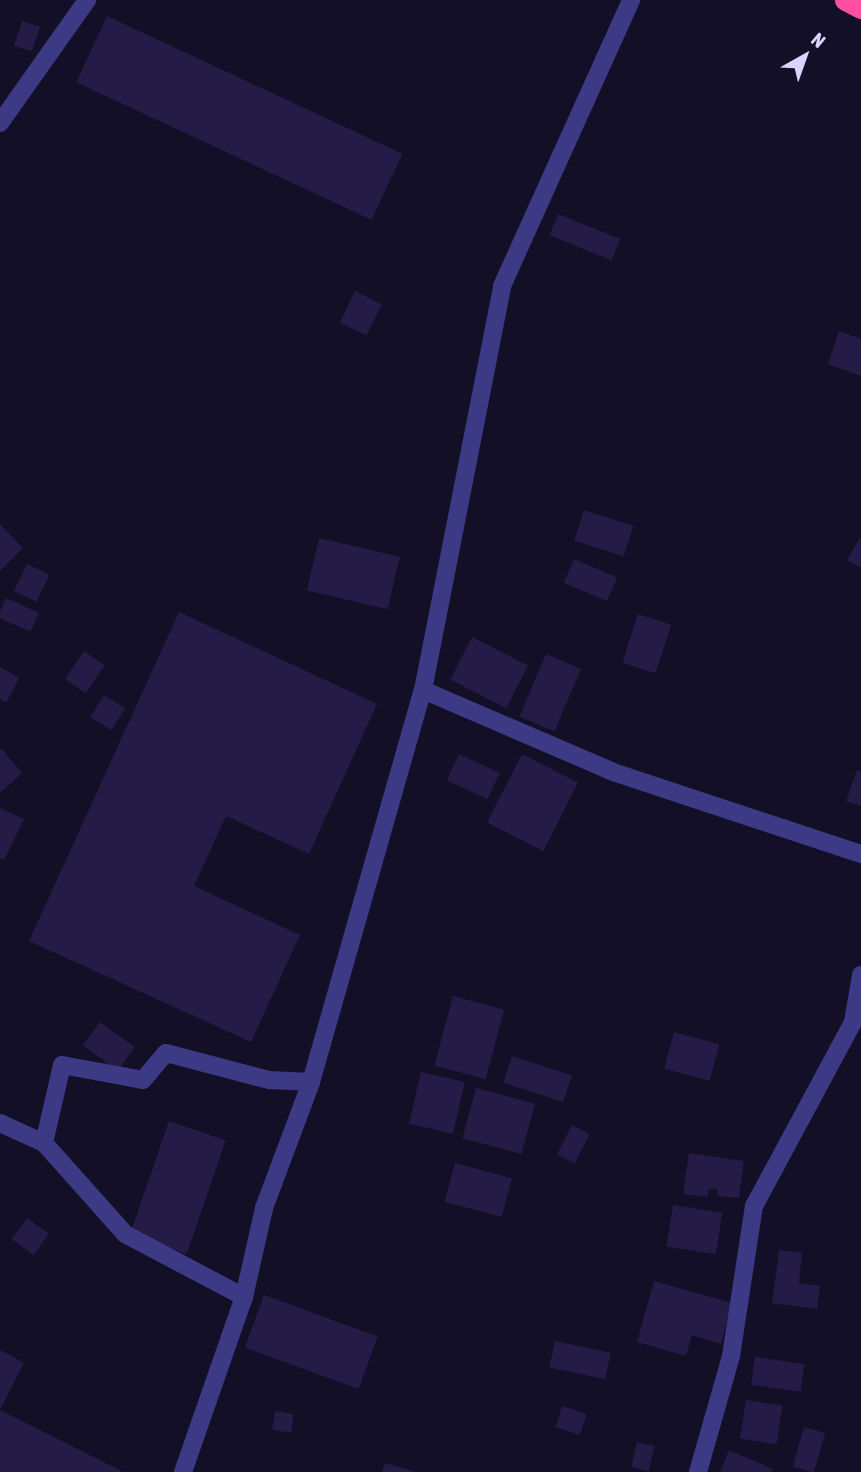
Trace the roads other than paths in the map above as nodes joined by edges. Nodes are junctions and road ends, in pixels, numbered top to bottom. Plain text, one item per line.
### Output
1 (87, 0) edge
2 (631, 0) edge
3 (845, 0) edge
4 (861, 8) edge
5 (0, 123) edge
6 (423, 690) junction
7 (861, 854) edge
8 (861, 975) edge
9 (311, 1082) junction
10 (0, 1122) edge
11 (44, 1143) junction
12 (244, 1297) junction
13 (183, 1472) edge
14 (698, 1472) edge

1 - 5 street
2 - 6 street
3 - 4 highway
6 - 7 street
6 - 9 street
8 - 14 street
9 - 11 street
9 - 12 street
10 - 11 street
11 - 12 street
12 - 13 street

